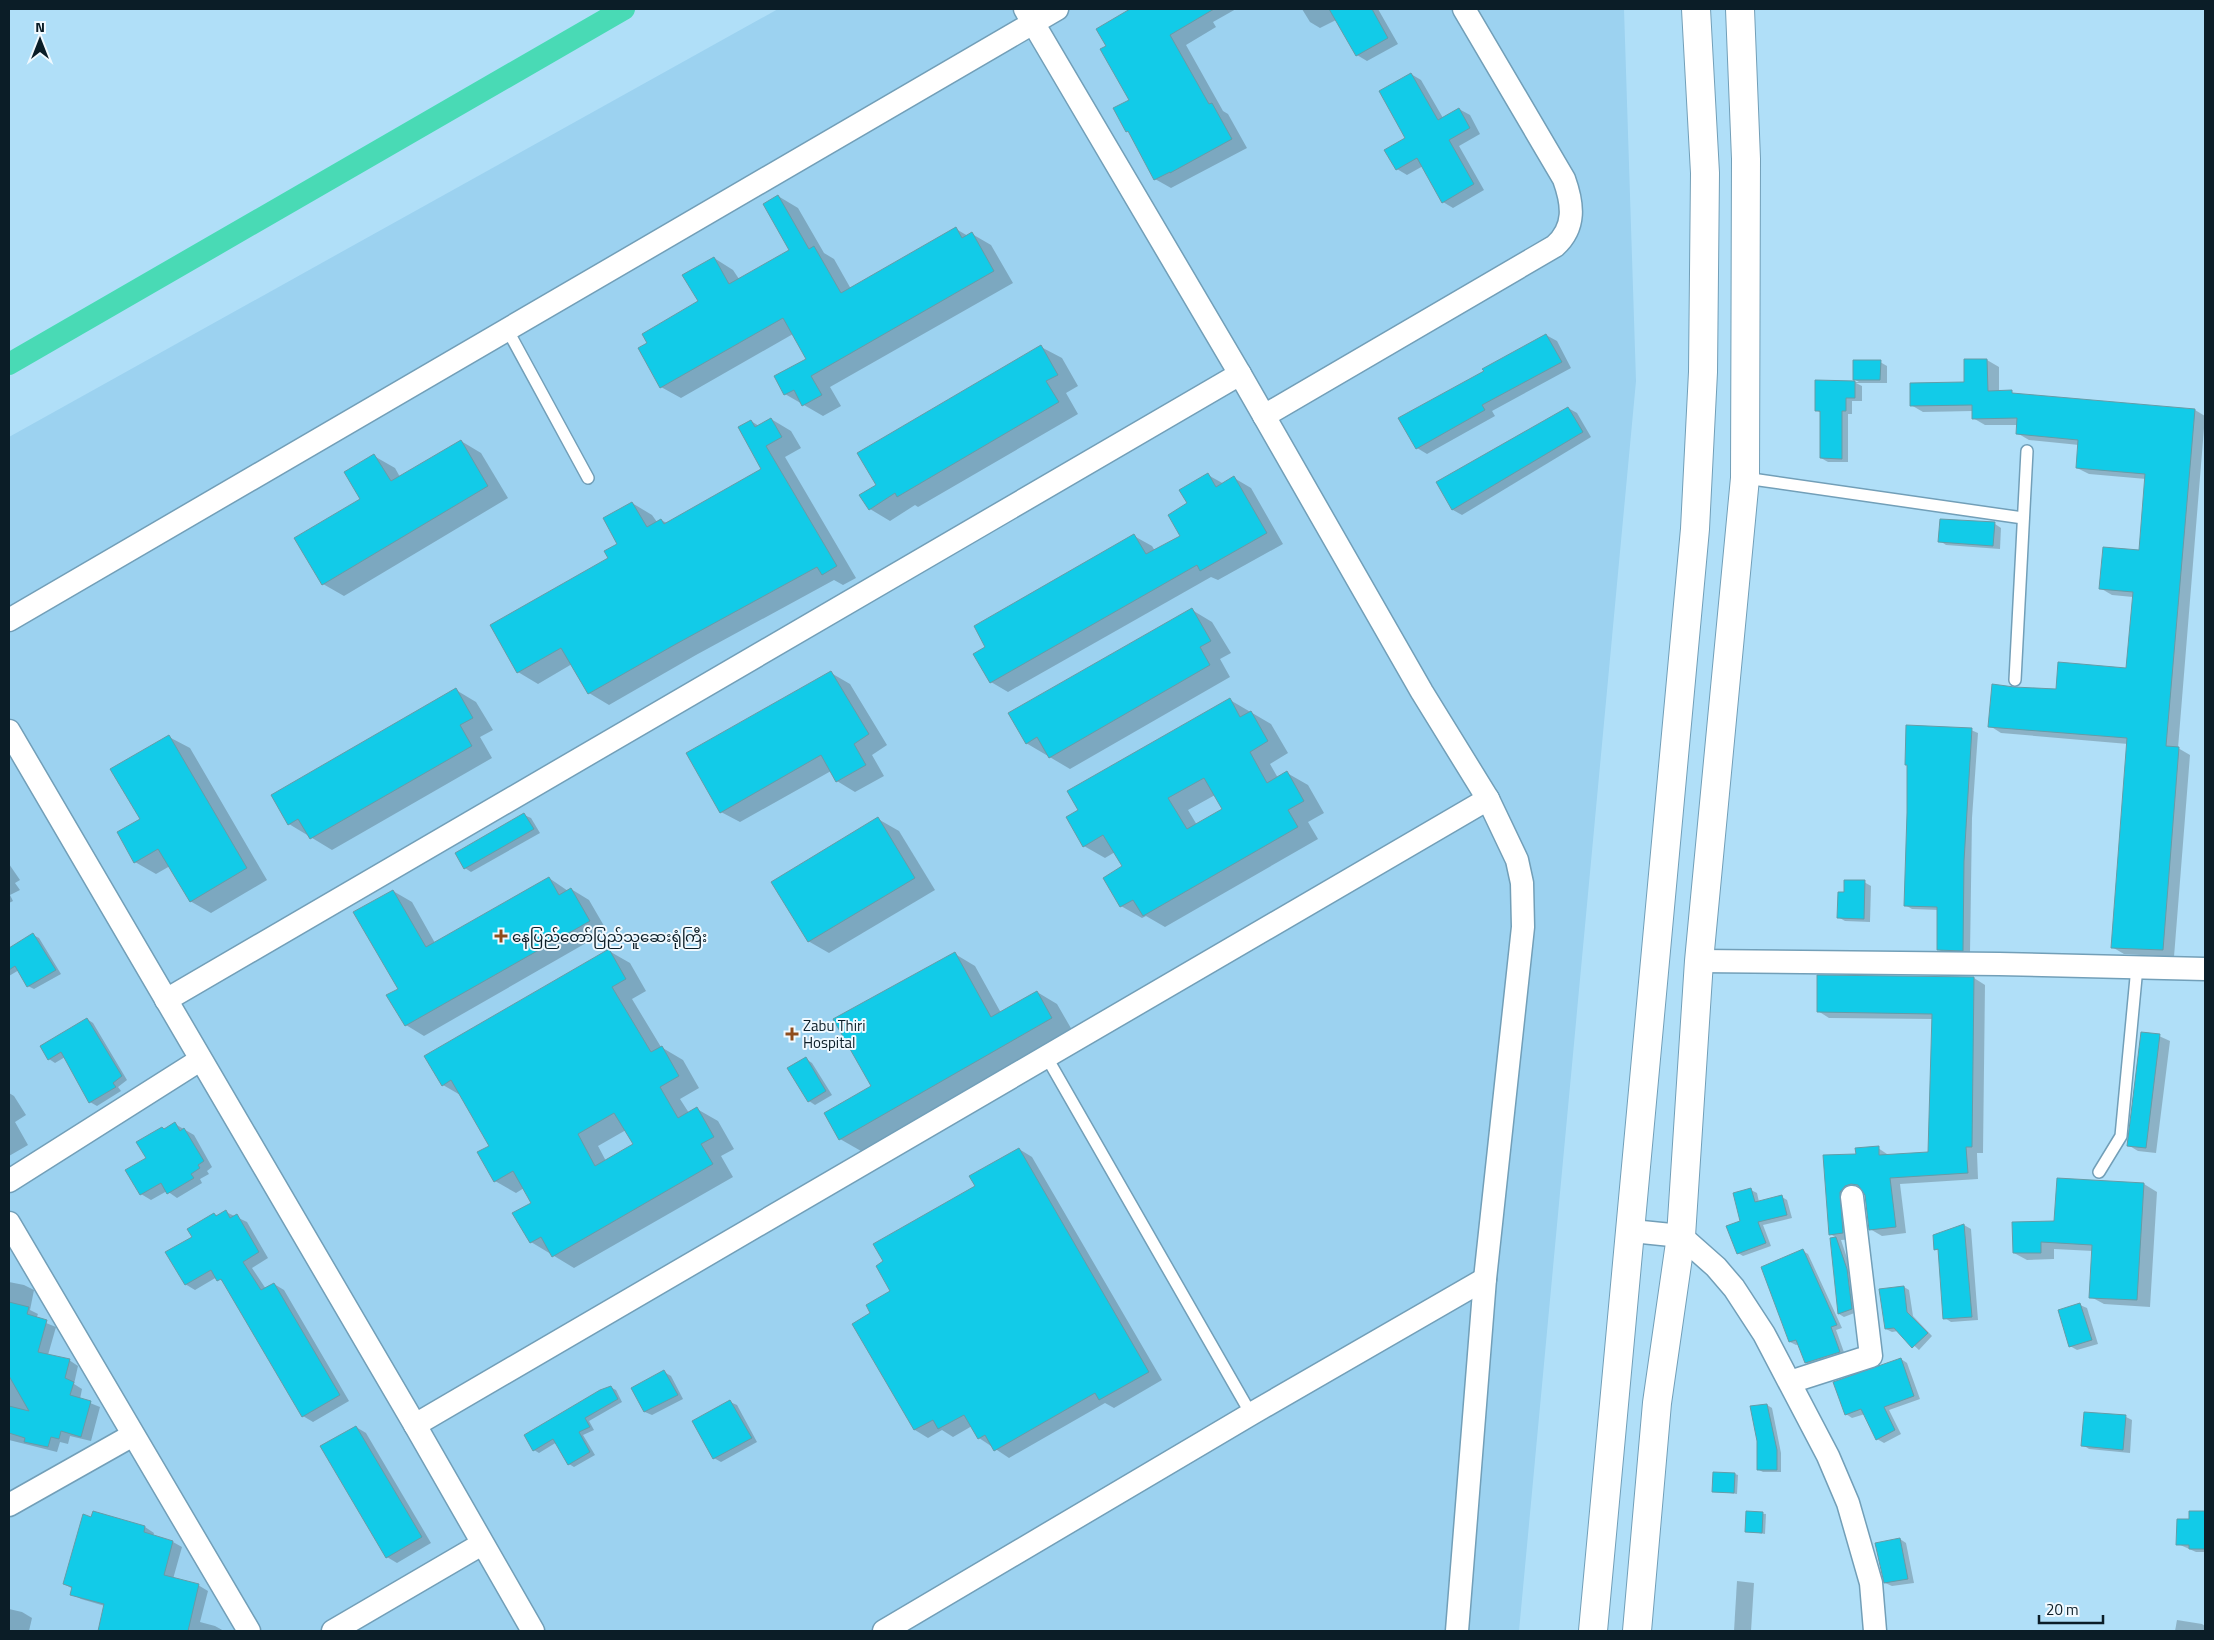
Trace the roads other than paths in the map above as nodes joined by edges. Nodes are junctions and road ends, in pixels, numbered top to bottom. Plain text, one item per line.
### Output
1 (1057, 9) edge
2 (1464, 9) edge
3 (1696, 9) edge
4 (1740, 9) edge
5 (1029, 16) edge
6 (507, 329) junction
7 (1240, 374) junction
8 (1264, 416) junction
9 (2027, 451) dead end
10 (588, 478) dead end
11 (1745, 478) junction
12 (2023, 518) junction
13 (9, 620) edge
14 (2015, 680) dead end
15 (9, 731) edge
16 (1488, 799) junction
17 (1699, 961) junction
18 (2137, 968) junction
19 (2205, 969) edge
20 (166, 1000) junction
21 (1046, 1056) junction
22 (200, 1060) junction
23 (2099, 1172) dead end
24 (9, 1181) edge
25 (1852, 1197) dead end
26 (9, 1223) edge
27 (1632, 1231) junction
28 (1681, 1236) junction
29 (1485, 1280) junction
30 (1790, 1382) junction
31 (1251, 1414) junction
32 (415, 1425) junction
33 (133, 1435) junction
34 (9, 1504) edge
35 (482, 1544) junction
36 (249, 1631) edge
37 (333, 1631) edge
38 (532, 1631) edge
39 (884, 1631) edge
40 (1457, 1631) edge
41 (1593, 1631) edge
42 (1637, 1631) edge
43 (1875, 1631) edge

1 - 5 street
2 - 8 street
3 - 27 main road
4 - 11 main road
5 - 6 street
5 - 7 street
6 - 10 lane
6 - 13 street
7 - 8 street
7 - 20 street
8 - 16 street
9 - 12 lane
11 - 12 lane
11 - 17 main road
12 - 14 lane
15 - 20 street
16 - 21 street
16 - 29 street
17 - 18 street
17 - 28 main road
18 - 19 street
18 - 23 lane
20 - 22 street
21 - 31 lane
21 - 32 street
22 - 24 street
22 - 32 street
25 - 30 street
26 - 33 street
27 - 28 street
27 - 41 main road
28 - 30 street
28 - 42 main road
29 - 31 street
29 - 40 street
30 - 43 street
31 - 39 street
32 - 35 street
33 - 34 street
33 - 36 street
35 - 37 street
35 - 38 street

